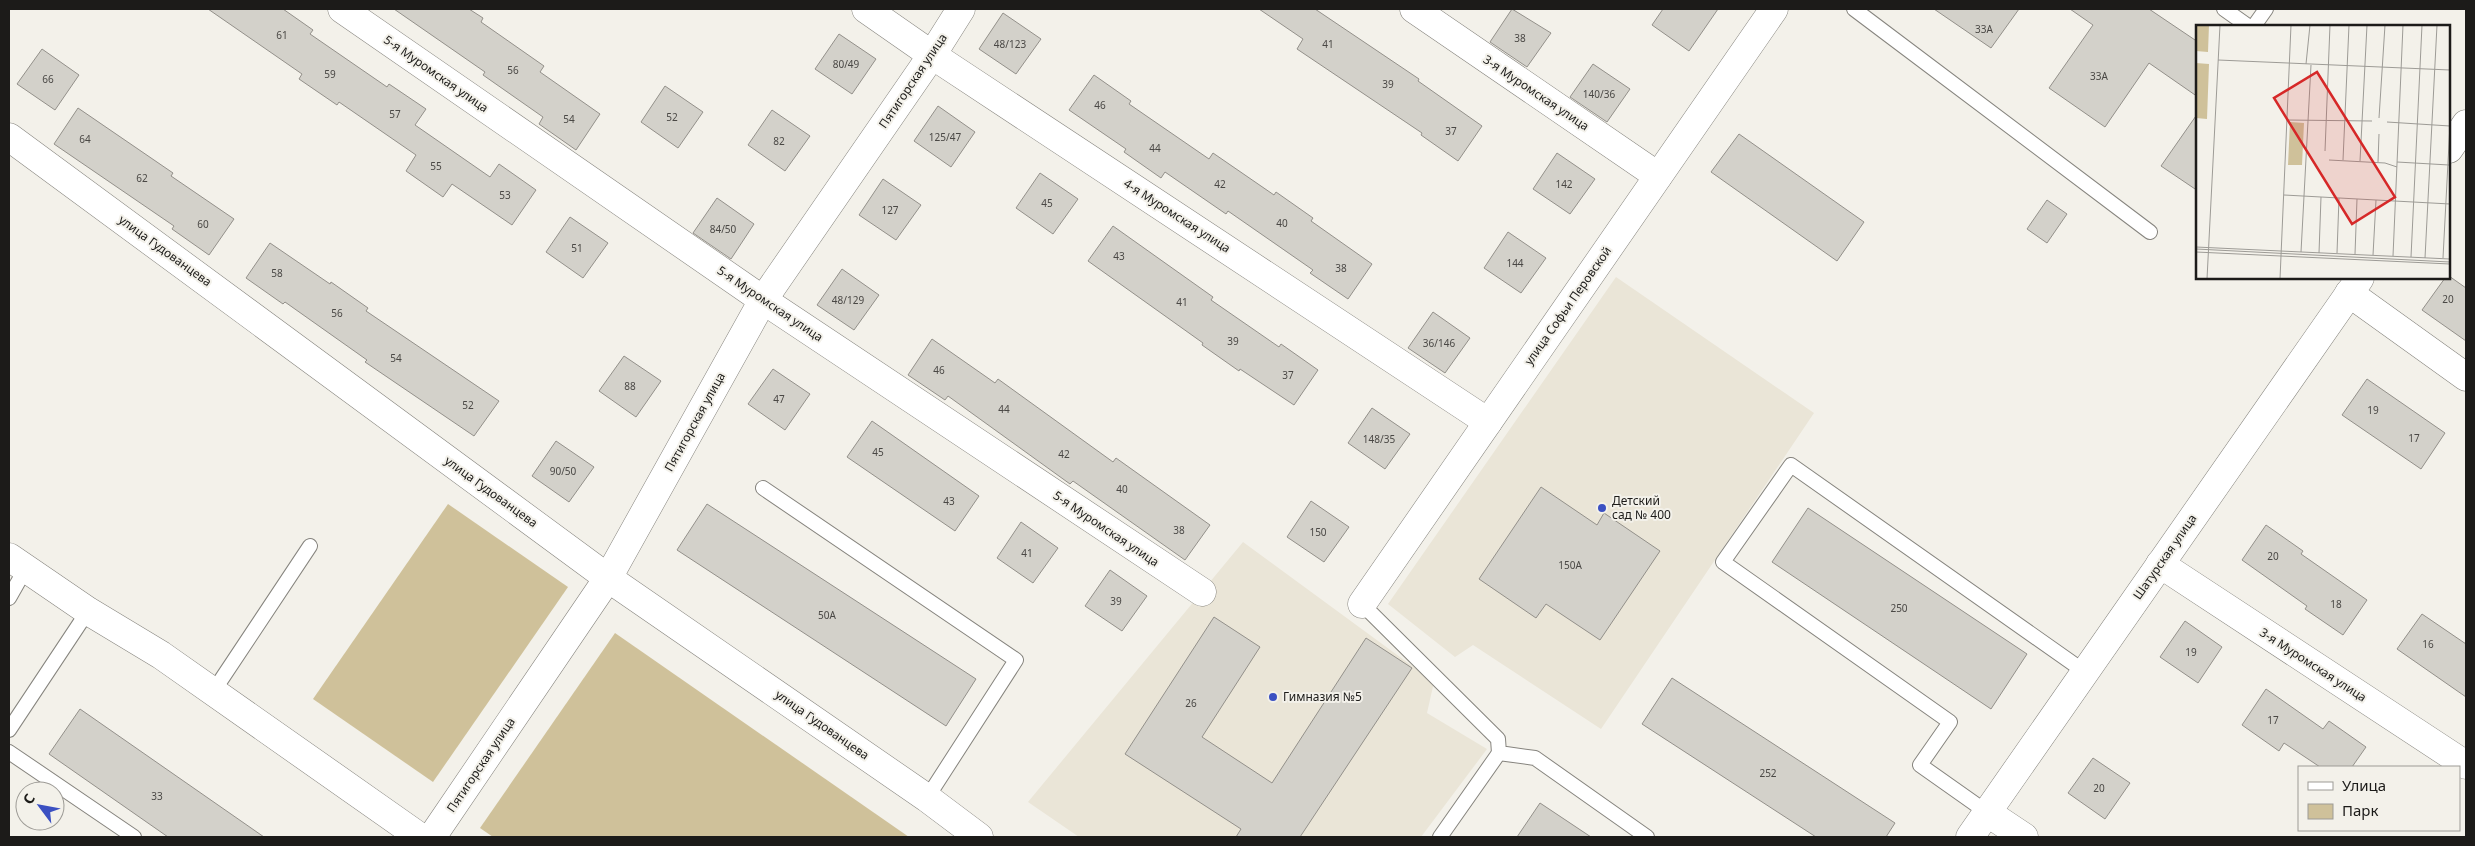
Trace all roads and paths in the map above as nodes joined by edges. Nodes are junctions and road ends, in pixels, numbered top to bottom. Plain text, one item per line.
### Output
1 (342, 9) edge
2 (866, 9) edge
3 (961, 9) edge
4 (1414, 9) edge
5 (1774, 9) edge
6 (1854, 9) edge
7 (2224, 9) edge
8 (2266, 9) edge
9 (2247, 25) edge
10 (2255, 25) edge
11 (932, 55) junction
12 (2466, 124) edge
13 (9, 137) edge
14 (2450, 148) edge
15 (1658, 176) junction
16 (2150, 232) dead end
17 (2354, 285) edge
18 (763, 300) junction
19 (2466, 377) edge
20 (1488, 422) junction
21 (763, 488) dead end
22 (310, 546) dead end
23 (17, 563) edge
24 (2160, 564) junction
25 (608, 578) junction
26 (1202, 592) dead end
27 (9, 598) edge
28 (1362, 604) joint
29 (88, 611) junction
30 (2085, 672) junction
31 (213, 692) junction
32 (9, 730) edge
33 (9, 752) edge
34 (1499, 754) junction
35 (2466, 765) edge
36 (927, 798) junction
37 (1988, 813) junction
38 (407, 834) edge
39 (134, 837) edge
40 (432, 837) edge
41 (979, 837) edge
42 (1440, 837) edge
43 (1648, 837) edge
44 (1970, 837) edge
45 (2024, 837) edge

1 - 18 street, 5-я Муромская улица
2 - 11 street, 4-я Муромская улица
3 - 11 street, Пятигорская улица
4 - 15 street, 3-я Муромская улица
5 - 15 street, улица Софьи Перовской
6 - 16 lane
7 - 9 lane
8 - 10 lane
11 - 18 street, Пятигорская улица
11 - 20 street, 4-я Муромская улица
12 - 14 street
13 - 25 street, улица Гудованцева
15 - 20 street, улица Софьи Перовской
17 - 19 street
17 - 24 street, Шатурская улица
18 - 25 street, Пятигорская улица
18 - 26 street, 5-я Муромская улица
20 - 28 street, улица Софьи Перовской
21 - 36 lane
22 - 31 lane
23 - 27 lane
23 - 29 street
24 - 30 street, Шатурская улица
24 - 35 street, 3-я Муромская улица
25 - 36 street, улица Гудованцева
25 - 40 street, Пятигорская улица
28 - 34 lane
29 - 31 street
29 - 32 lane
30 - 37 street, Шатурская улица
30 - 37 lane
31 - 38 street
33 - 39 lane
34 - 42 lane
34 - 43 lane
36 - 41 street, улица Гудованцева
37 - 44 street, Шатурская улица
37 - 45 street

